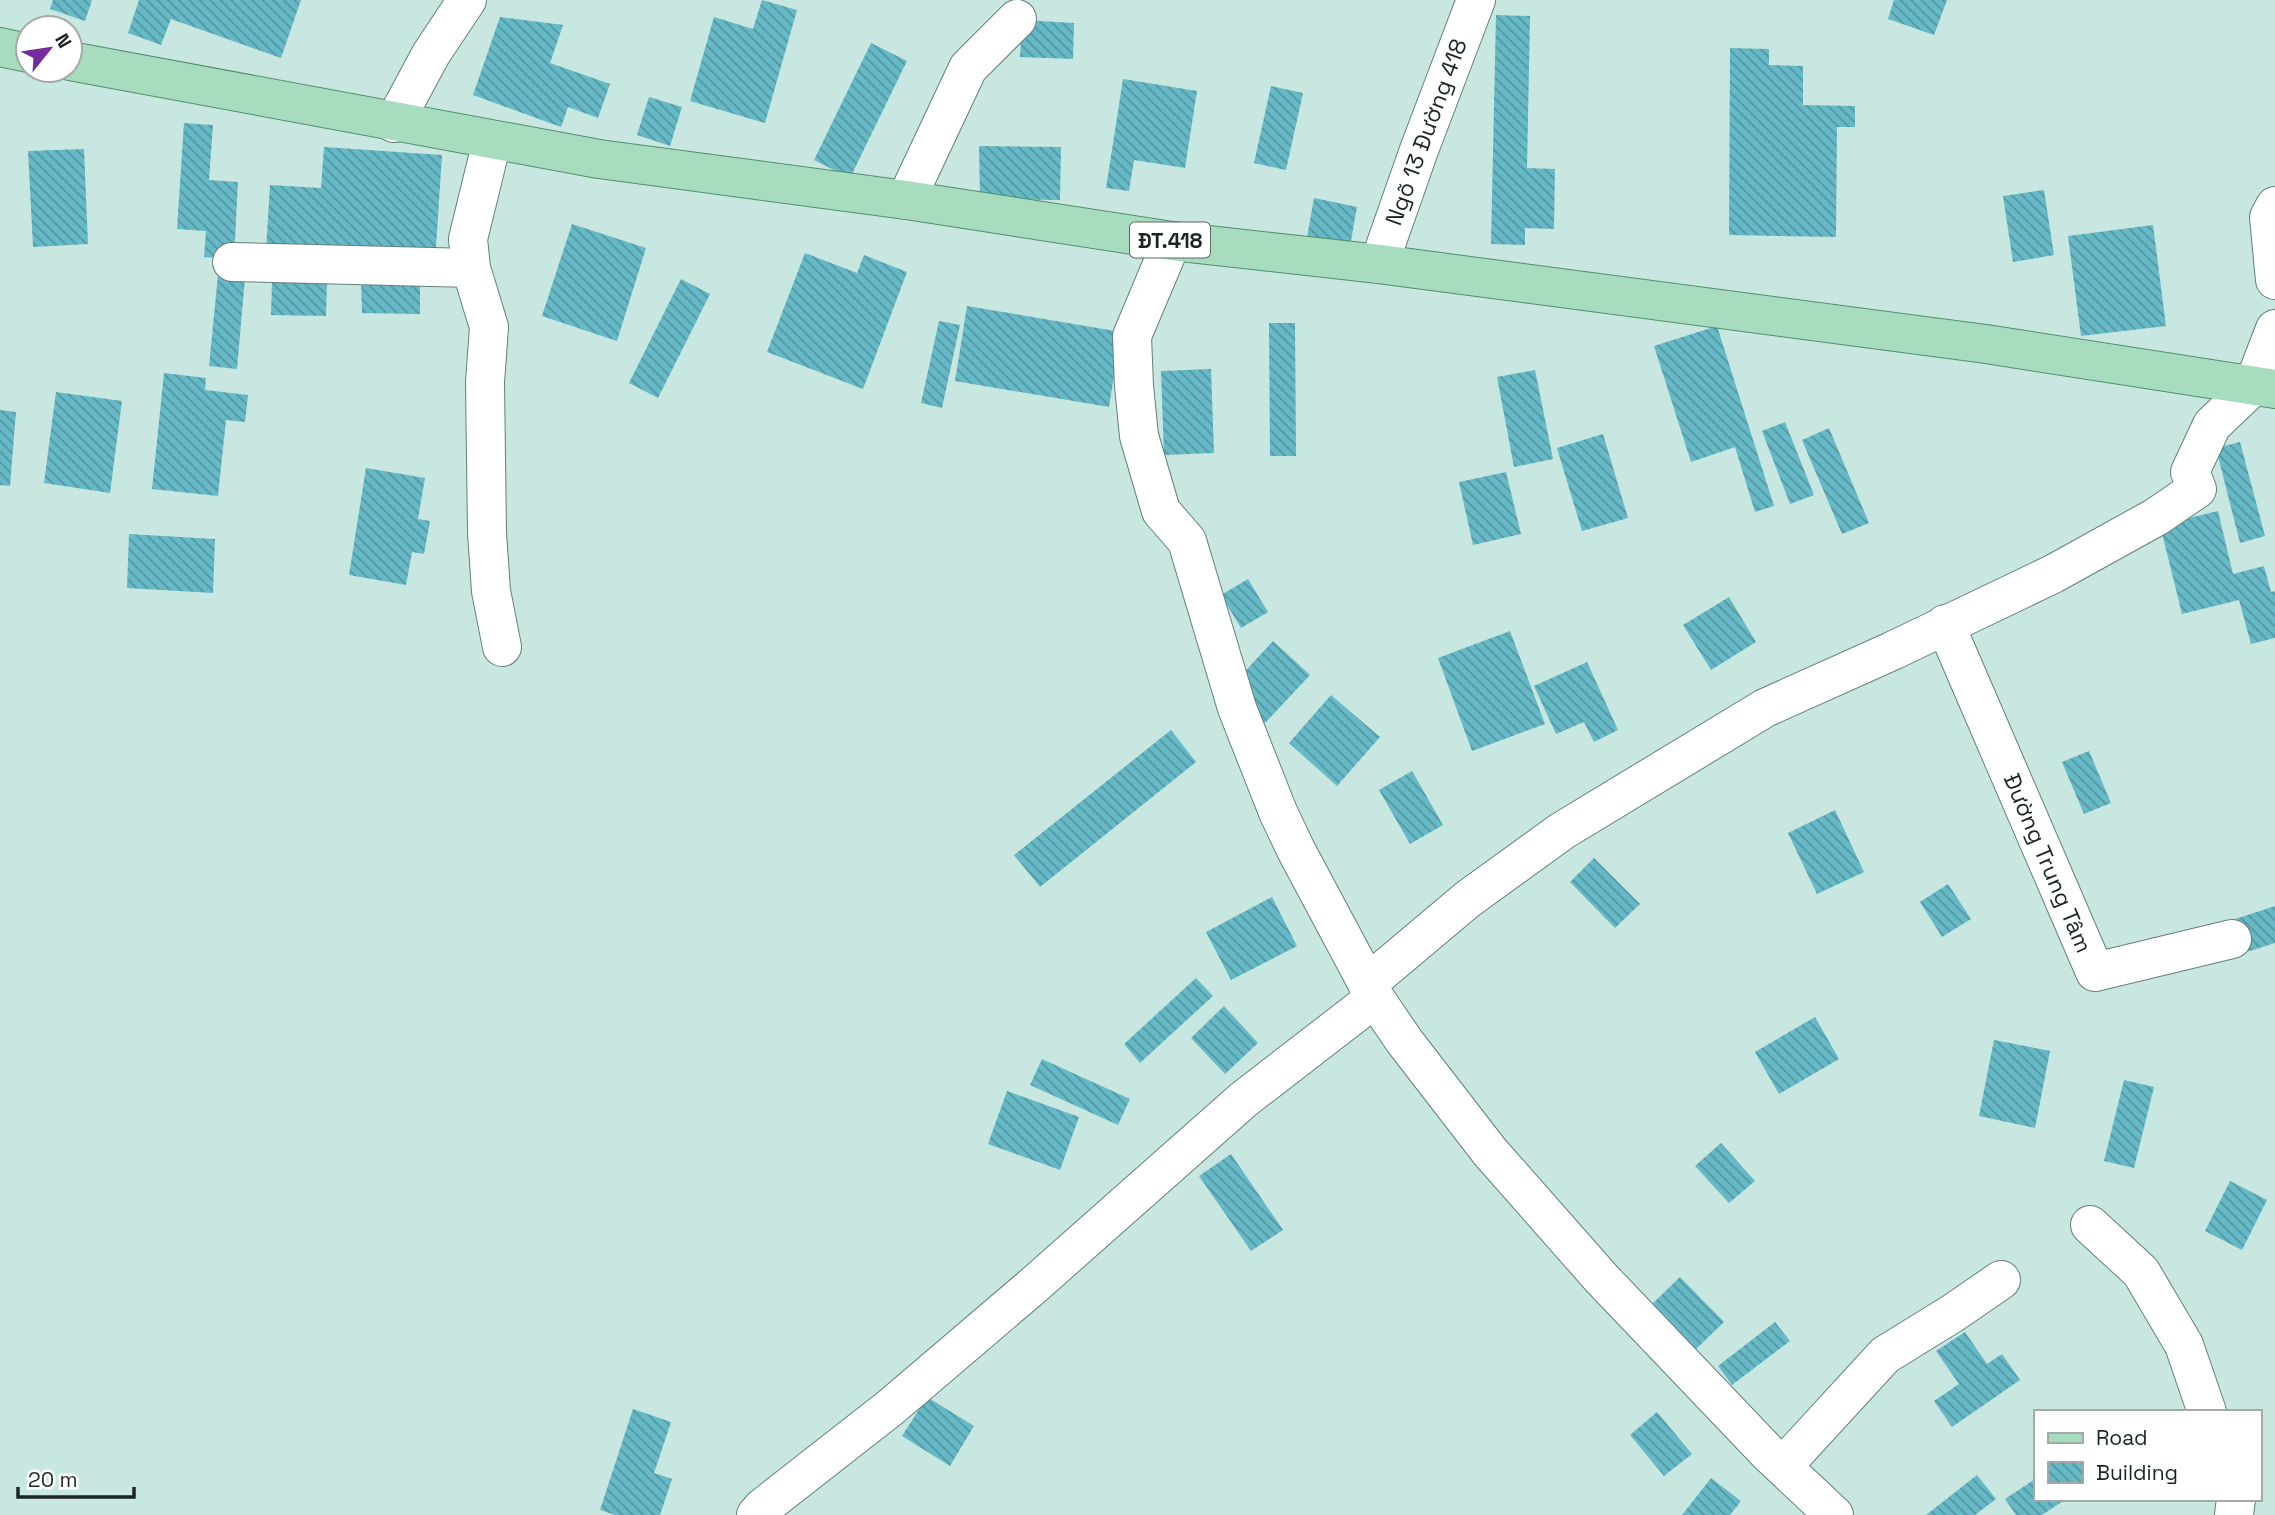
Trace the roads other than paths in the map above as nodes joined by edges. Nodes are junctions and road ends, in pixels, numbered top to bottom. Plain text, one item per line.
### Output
1 (467, 0) edge
2 (1476, 0) edge
3 (1017, 19) dead end
4 (84, 64) edge
5 (394, 122) junction
6 (492, 141) junction
7 (906, 200) junction
8 (2275, 206) edge
9 (1172, 241) junction
10 (232, 262) dead end
11 (1379, 264) junction
12 (471, 268) junction
13 (2275, 280) edge
14 (2275, 329) edge
15 (2264, 388) edge
16 (1945, 624) junction
17 (502, 647) dead end
18 (2232, 939) dead end
19 (1371, 991) junction
20 (2090, 1225) dead end
21 (2001, 1280) dead end
22 (2206, 1410) edge
23 (1783, 1466) junction
24 (756, 1515) edge
25 (1834, 1515) edge

1 - 5 street
2 - 11 street, Ngõ 13 Đường 418
3 - 7 street
4 - 5 main road, ĐT.418
5 - 6 main road, ĐT.418
6 - 7 main road, ĐT.418
6 - 12 street
7 - 9 main road, ĐT.418
8 - 13 street
9 - 11 main road, ĐT.418
9 - 19 street
10 - 12 street
11 - 15 main road, ĐT.418
12 - 17 street
14 - 15 street
15 - 16 street
16 - 18 street, Đường Trung Tâm
16 - 19 street
19 - 23 street
19 - 24 street
20 - 22 street
21 - 23 street
23 - 25 street

